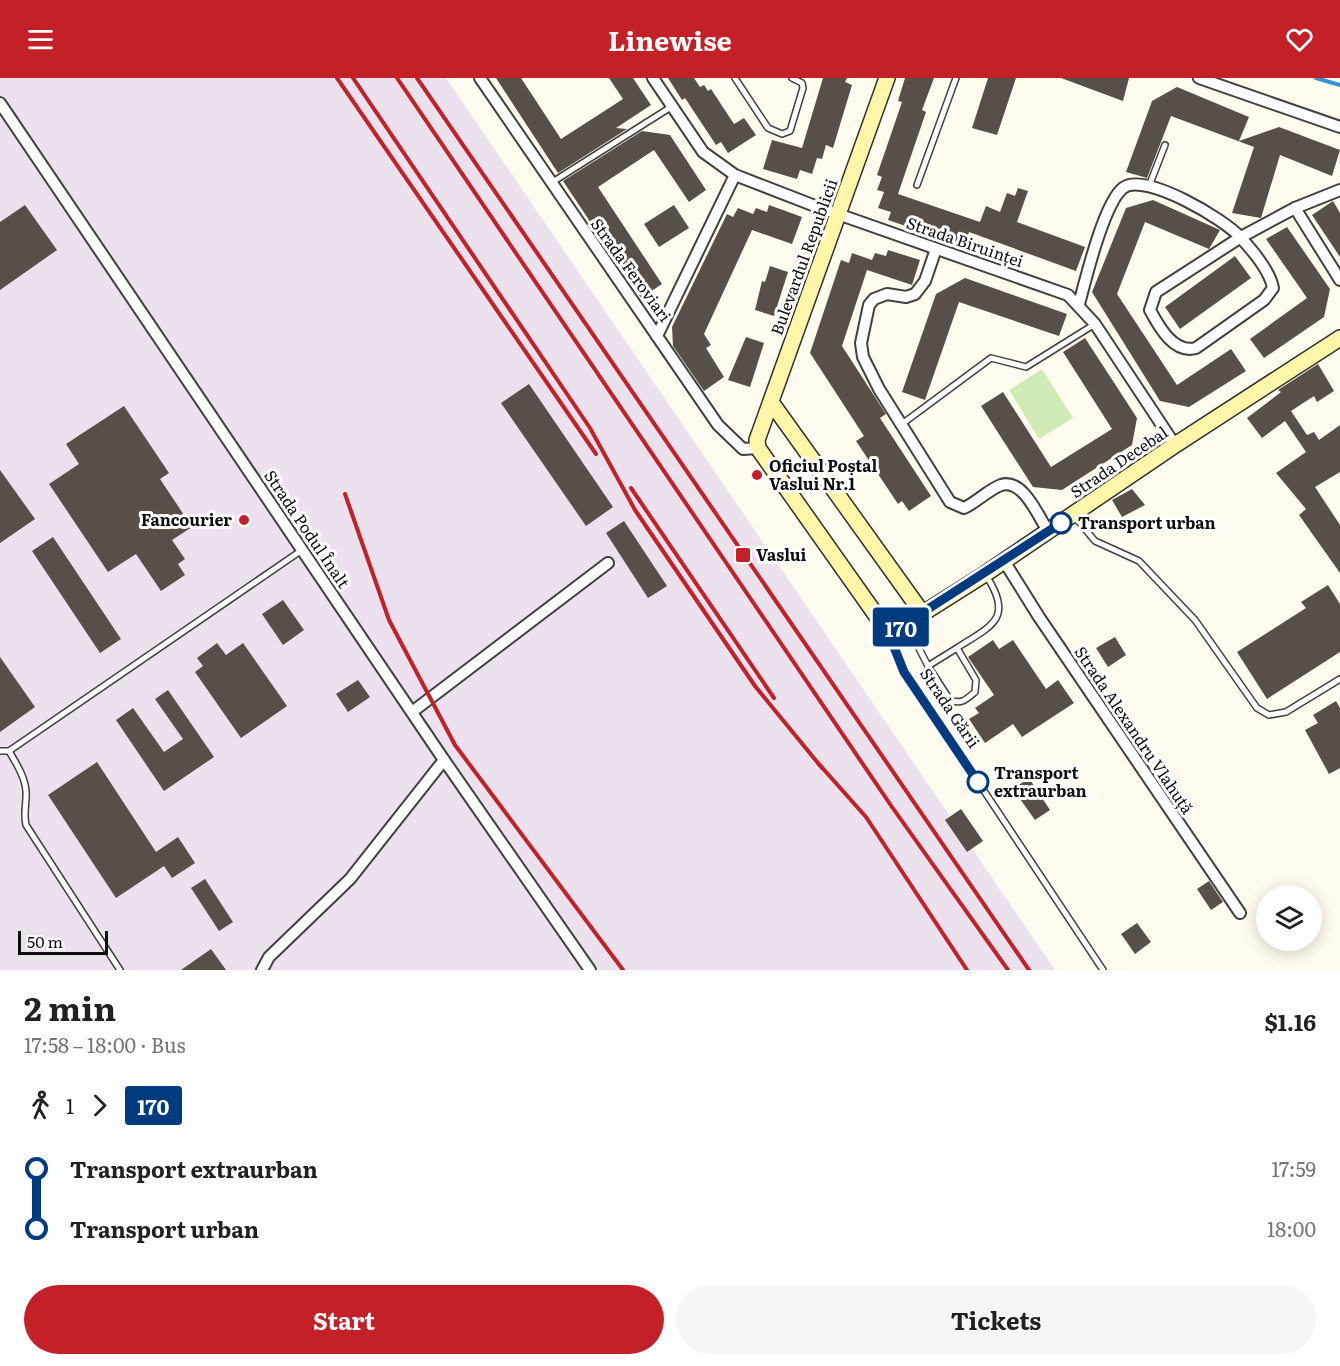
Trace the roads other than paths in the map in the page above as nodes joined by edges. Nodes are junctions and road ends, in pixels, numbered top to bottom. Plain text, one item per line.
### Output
1 (480, 78) edge
2 (653, 78) edge
3 (735, 78) edge
4 (792, 78) edge
5 (886, 78) edge
6 (956, 78) edge
7 (1199, 78) edge
8 (0, 104) edge
9 (671, 107) junction
10 (1340, 127) edge
11 (1165, 145) dead end
12 (735, 175) junction
13 (551, 183) junction
14 (917, 185) dead end
15 (1149, 186) junction
16 (1340, 190) edge
17 (1295, 208) junction
18 (839, 215) junction
19 (1241, 237) junction
20 (936, 249) junction
21 (1340, 280) edge
22 (1079, 304) junction
23 (1095, 324) junction
24 (657, 336) junction
25 (1340, 338) edge
26 (771, 402) junction
27 (902, 425) junction
28 (1175, 445) junction
29 (758, 448) junction
30 (1073, 515) junction
31 (1048, 531) junction
32 (303, 549) junction
33 (1004, 561) junction
34 (608, 563) dead end
35 (985, 574) junction
36 (923, 614) junction
37 (906, 624) junction
38 (888, 632) junction
39 (957, 648) junction
40 (928, 666) junction
41 (1340, 680) edge
42 (412, 712) junction
43 (0, 751) edge
44 (9, 751) junction
45 (444, 760) junction
46 (1240, 913) dead end
47 (120, 970) edge
48 (262, 970) edge
49 (590, 970) edge
50 (1103, 970) edge

1 - 13 street, Strada Feroviari
2 - 9 street, Strada Biruinței
3 - 4 lane
5 - 18 street, Bulevardul Republicii
6 - 14 lane
7 - 10 street
8 - 32 street, Strada Podul Înalt
9 - 12 street, Strada Biruinței
9 - 13 lane
11 - 15 lane
12 - 18 street, Strada Biruinței
12 - 24 street, Strada Feroviari
13 - 24 street, Strada Feroviari
15 - 19 street
15 - 22 street
16 - 17 street
17 - 19 street
17 - 21 street
18 - 20 street, Strada Biruinței
18 - 26 street, Bulevardul Republicii
19 - 19 street
20 - 22 street, Strada Biruinței
20 - 27 street
22 - 23 street, Strada Biruinței
23 - 27 lane
23 - 28 street, Strada Biruinței
24 - 29 street
25 - 28 street, Strada Decebal
26 - 29 street, Bulevardul Republicii
26 - 36 street
27 - 31 street
28 - 30 street, Strada Decebal
29 - 38 street, Strada Gării
30 - 31 street, Strada Decebal
30 - 41 lane
31 - 33 street, Strada Decebal
32 - 42 street, Strada Podul Înalt
32 - 44 lane
33 - 35 street, Strada Decebal
33 - 46 street, Strada Alexandru Vlahuță
34 - 42 street
35 - 36 street, Strada Decebal
35 - 39 lane
36 - 37 street, Strada Decebal
37 - 38 street, Strada Decebal
37 - 40 lane
38 - 50 lane, Strada Gării
39 - 40 lane
39 - 40 lane
42 - 45 street, Strada Podul Înalt
43 - 44 lane
44 - 47 lane
45 - 48 street
45 - 49 street, Strada Podul Înalt

